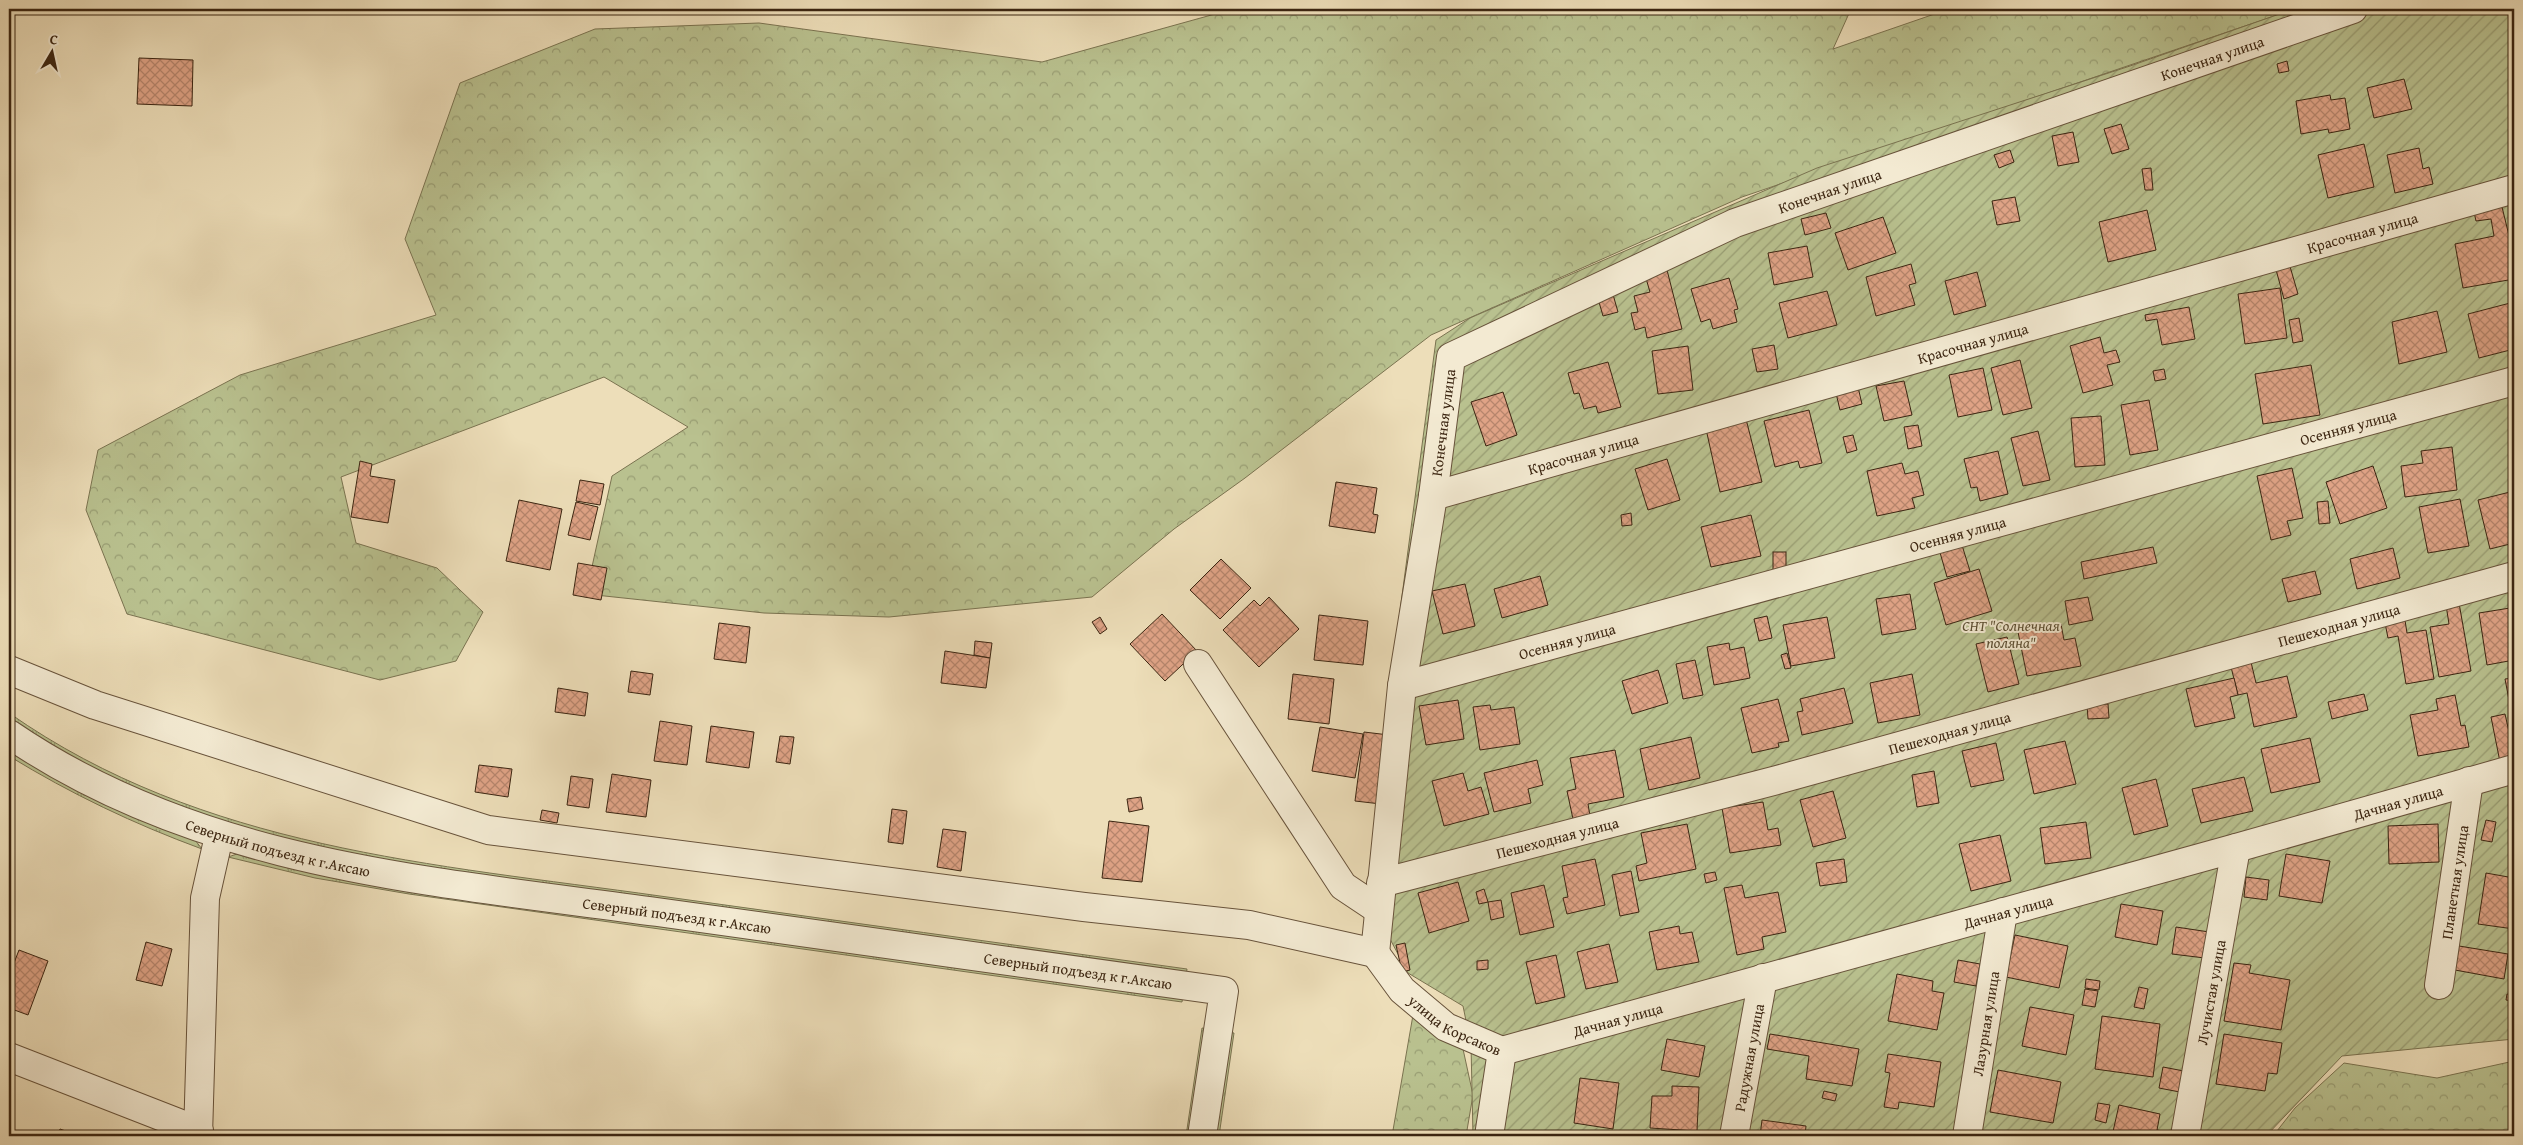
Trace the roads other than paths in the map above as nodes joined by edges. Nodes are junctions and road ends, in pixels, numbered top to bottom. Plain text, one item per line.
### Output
1 (2353, 9) edge
2 (2514, 189) edge
3 (2514, 381) edge
4 (1432, 496) junction
5 (2514, 576) edge
6 (1198, 664) dead end
7 (9, 670) edge
8 (1402, 686) junction
9 (9, 734) edge
10 (2514, 769) edge
11 (2469, 781) junction
12 (219, 836) junction
13 (2236, 848) junction
14 (1381, 883) junction
15 (1379, 910) junction
16 (2003, 912) junction
17 (1375, 953) junction
18 (1762, 978) junction
19 (2439, 985) dead end
20 (1502, 1051) junction
21 (9, 1057) edge
22 (198, 1134) edge
23 (1202, 1136) edge
24 (1489, 1136) edge
25 (1734, 1136) edge
26 (1967, 1136) edge
27 (2185, 1136) edge

1 - 4 street, Конечная улица
2 - 4 street, Красочная улица
3 - 8 street, Осенняя улица
4 - 8 street
5 - 14 street, Пешеходная улица
6 - 15 street
7 - 17 street
8 - 14 street
9 - 12 street, Северный подъезд к г.Аксаю
10 - 11 street, Дачная улица
11 - 13 street, Дачная улица
11 - 19 street, Планетная улица
12 - 22 street
12 - 23 street, Северный подъезд к г.Аксаю
13 - 16 street, Дачная улица
13 - 27 street, Лучистая улица
14 - 15 street
15 - 17 street
16 - 18 street, Дачная улица
16 - 26 street, Лазурная улица
17 - 20 street, улица Корсаков
18 - 20 street, Дачная улица
18 - 25 street, Радужная улица
20 - 24 street, улица Корсаков
21 - 22 street

